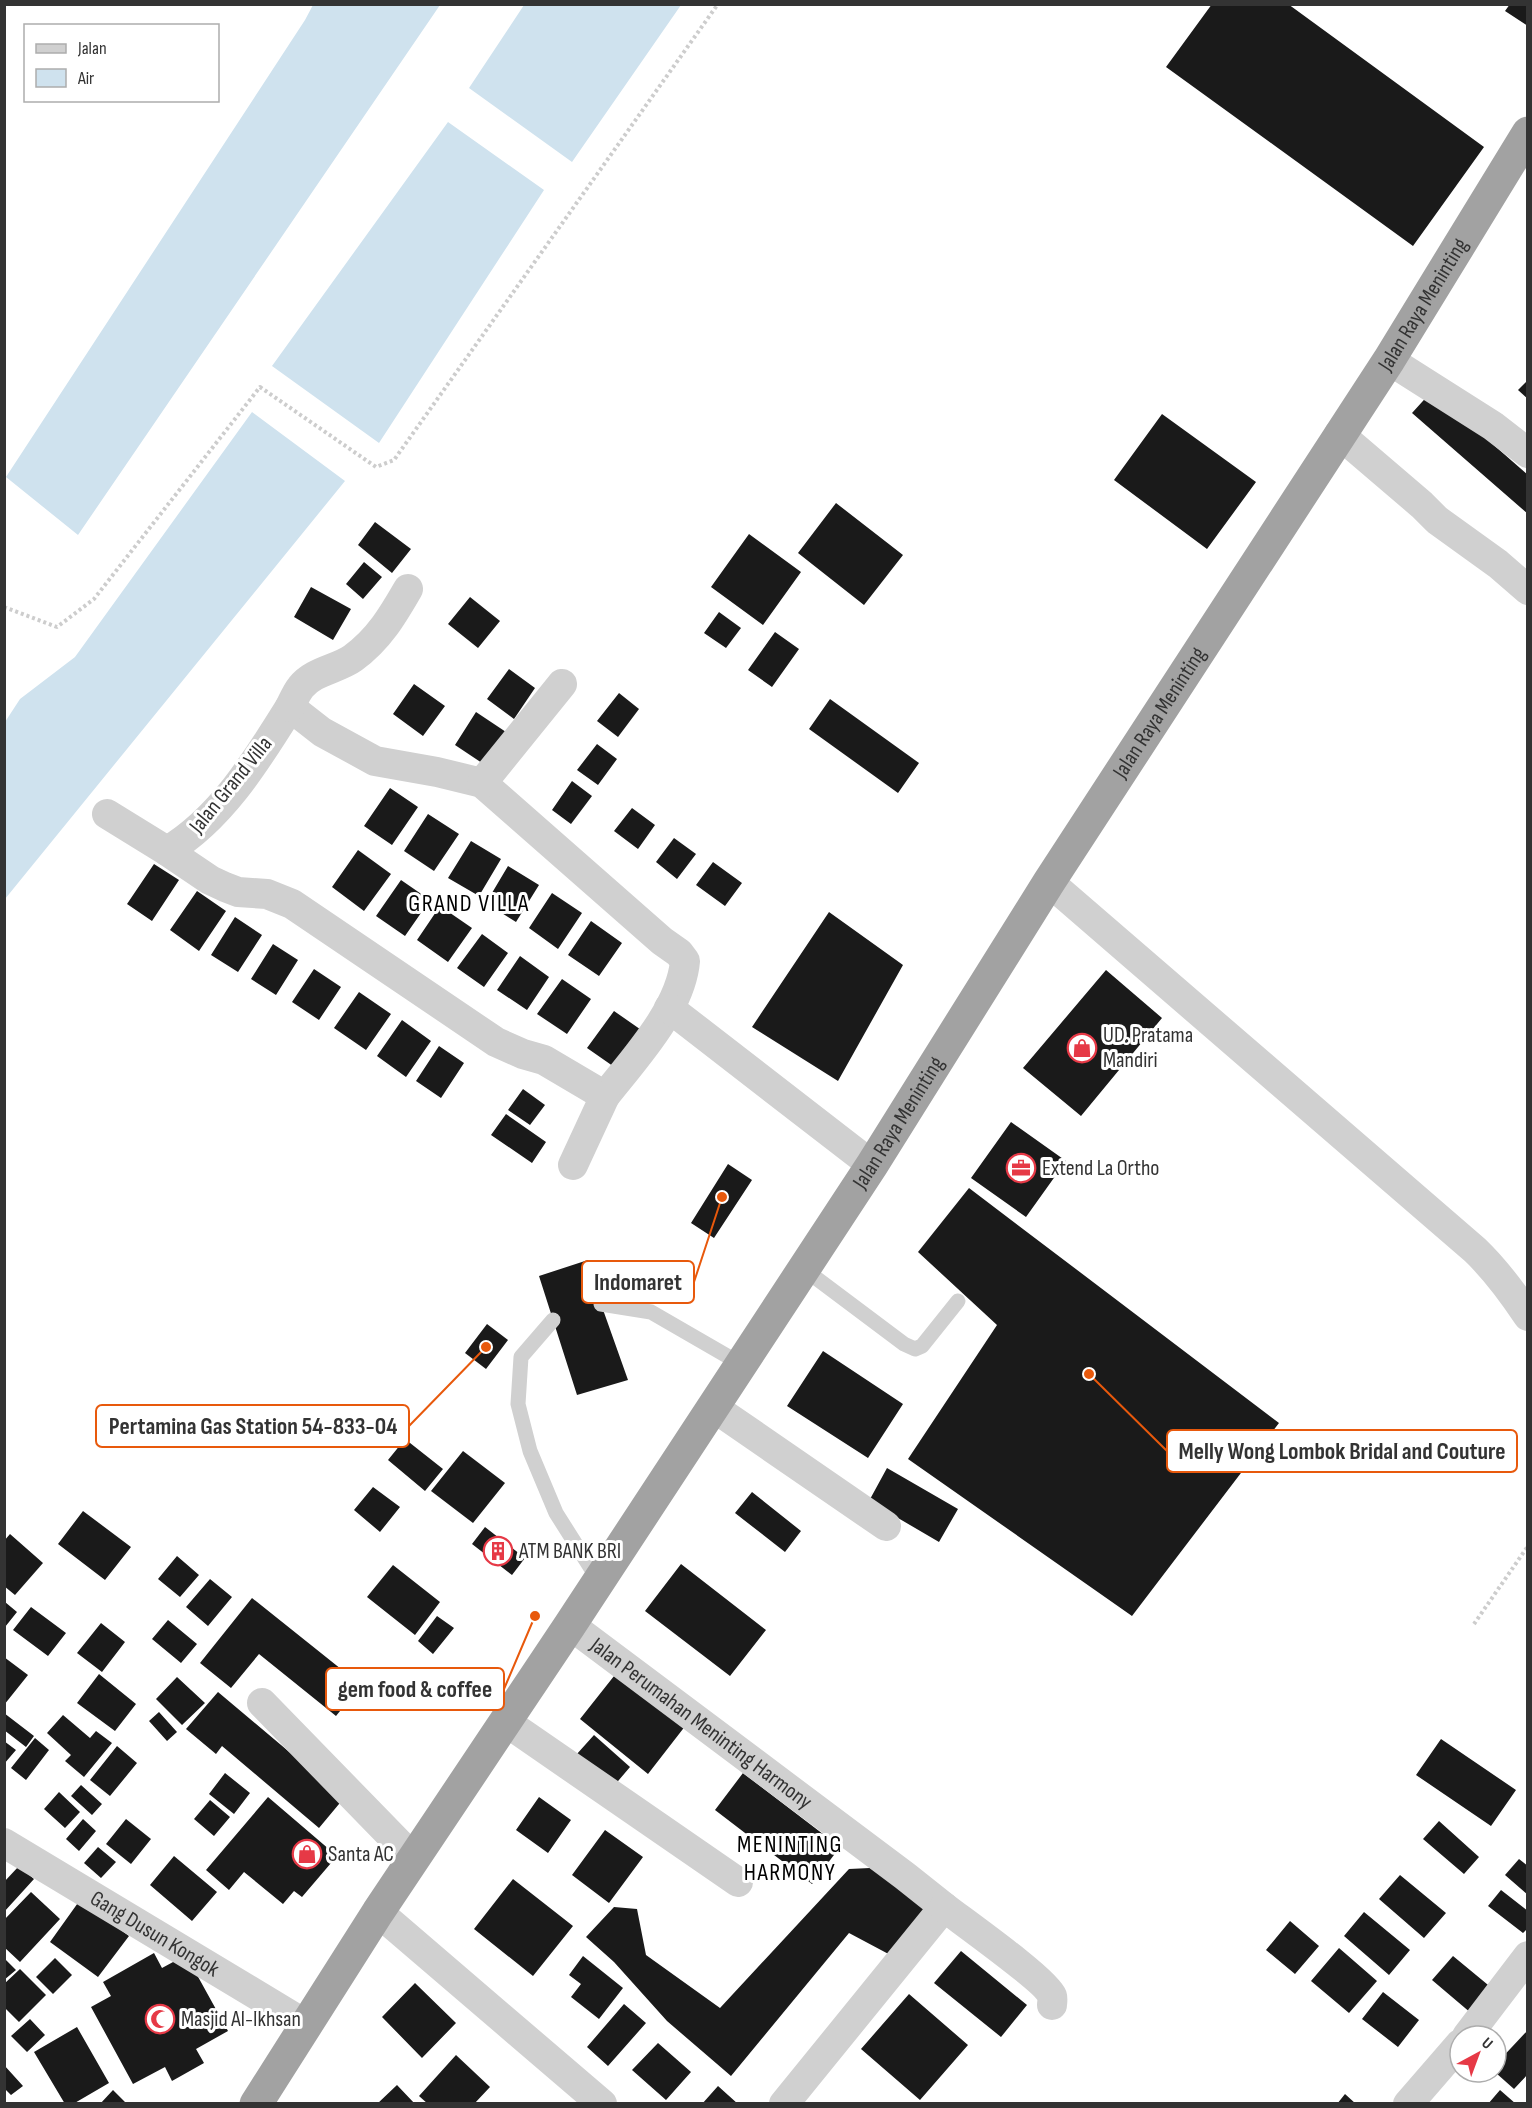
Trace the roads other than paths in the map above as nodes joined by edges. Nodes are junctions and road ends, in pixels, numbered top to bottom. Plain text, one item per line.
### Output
1 (1527, 133) edge
2 (1389, 360) junction
3 (1339, 434) junction
4 (1527, 453) edge
5 (408, 589) dead end
6 (1527, 590) edge
7 (562, 684) dead end
8 (290, 707) junction
9 (482, 783) junction
10 (107, 814) dead end
11 (166, 851) junction
12 (1049, 882) junction
13 (669, 1008) junction
14 (605, 1096) junction
15 (573, 1165) dead end
16 (872, 1165) junction
17 (804, 1269) junction
18 (958, 1301) dead end
19 (601, 1304) dead end
20 (1527, 1316) edge
21 (553, 1320) dead end
22 (741, 1364) junction
23 (713, 1407) junction
24 (886, 1526) dead end
25 (599, 1581) junction
26 (570, 1624) junction
27 (262, 1703) dead end
28 (506, 1722) junction
29 (4, 1843) edge
30 (414, 1859) junction
31 (738, 1882) dead end
32 (944, 1907) junction
33 (378, 1912) junction
34 (1527, 1956) edge
35 (1052, 2005) dead end
36 (305, 2024) junction
37 (1476, 2024) edge
38 (1448, 2058) edge
39 (256, 2103) edge
40 (602, 2103) edge
41 (784, 2103) edge
42 (1408, 2103) edge

1 - 2 highway, Jalan Raya Meninting
2 - 3 highway, Jalan Raya Meninting
2 - 4 street
3 - 6 street
3 - 12 highway, Jalan Raya Meninting
5 - 8 street, Jalan Grand Villa
7 - 9 street
8 - 9 street
8 - 11 street, Jalan Grand Villa
9 - 13 street
10 - 11 street
11 - 14 street, Jalan Grand Villa
12 - 16 highway, Jalan Raya Meninting
12 - 20 street
13 - 14 street
13 - 16 street
14 - 15 street
16 - 17 highway, Jalan Raya Meninting
17 - 18 lane
17 - 22 highway, Jalan Raya Meninting
19 - 22 lane
21 - 25 lane
22 - 23 highway, Jalan Raya Meninting
23 - 24 street
23 - 25 highway, Jalan Raya Meninting
25 - 26 highway, Jalan Raya Meninting
26 - 28 highway, Jalan Raya Meninting
26 - 32 street, Jalan Perumahan Meninting Harmony
27 - 30 street
28 - 30 highway, Jalan Raya Meninting
28 - 31 street
29 - 36 street, Gang Dusun Kongok
30 - 33 highway, Jalan Raya Meninting
32 - 35 street, Jalan Perumahan Meninting Harmony
32 - 41 street
33 - 36 highway, Jalan Raya Meninting
33 - 40 street
34 - 37 street
36 - 39 highway, Jalan Raya Meninting
38 - 42 street

